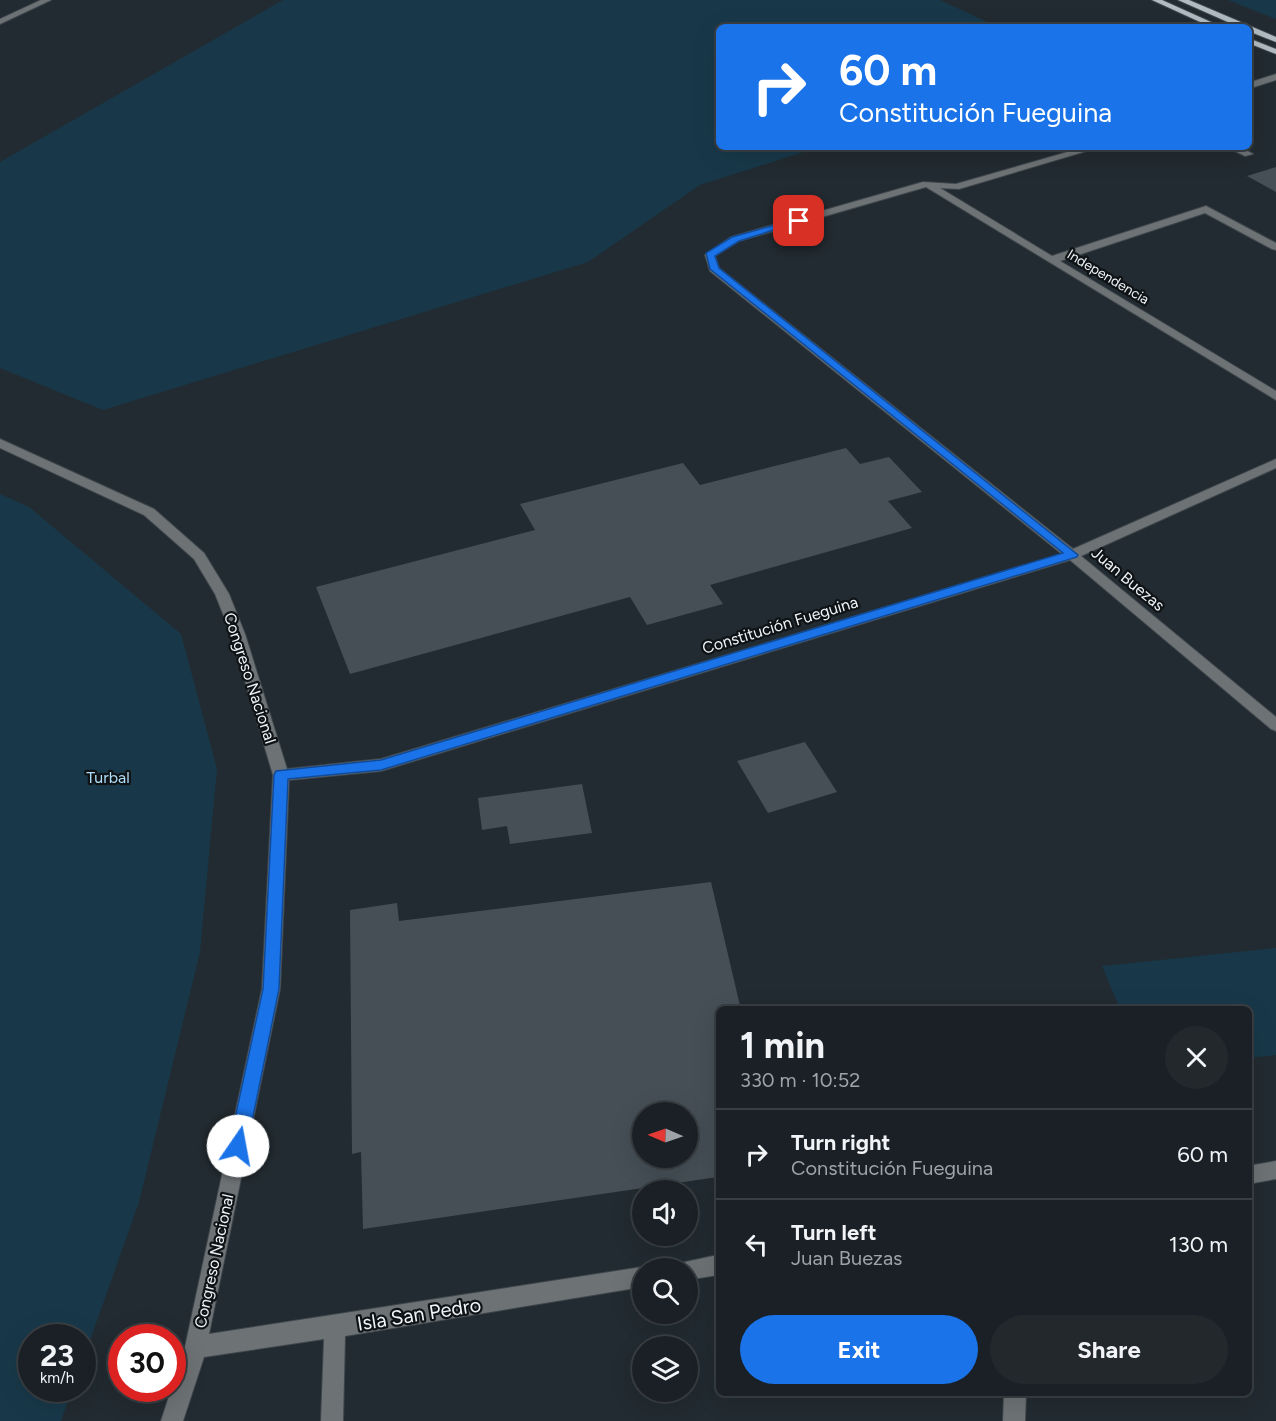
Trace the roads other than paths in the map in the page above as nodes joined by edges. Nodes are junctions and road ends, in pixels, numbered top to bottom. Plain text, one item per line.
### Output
1 (47, 0) edge
2 (1156, 0) edge
3 (1182, 0) edge
4 (0, 22) edge
5 (1211, 24) edge
6 (1238, 24) edge
7 (1252, 30) edge
8 (1276, 40) edge
9 (1252, 42) edge
10 (1276, 52) edge
11 (1276, 77) edge
12 (1252, 85) edge
13 (1085, 150) edge
14 (1239, 150) edge
15 (1248, 154) dead end
16 (926, 184) junction
17 (1276, 247) edge
18 (1051, 260) junction
19 (1276, 396) edge
20 (0, 442) edge
21 (1276, 463) edge
22 (1072, 555) junction
23 (1276, 725) edge
24 (281, 775) junction
25 (1276, 1170) edge
26 (1252, 1174) edge
27 (716, 1265) edge
28 (698, 1268) edge
29 (632, 1279) edge
30 (334, 1328) junction
31 (196, 1347) junction
32 (1015, 1396) edge
33 (172, 1421) edge
34 (332, 1421) edge
35 (1014, 1421) edge

1 - 4 street
2 - 5 main road
3 - 6 main road
7 - 8 main road
9 - 10 main road
11 - 12 street
13 - 16 street
14 - 15 street
16 - 18 street, Independencia
16 - 22 street, Juan Buezas
17 - 18 street
18 - 19 street, Independencia
20 - 24 street, Congreso Nacional
21 - 22 street, Constitución Fueguina
22 - 23 street, Juan Buezas
22 - 24 street, Constitución Fueguina
24 - 31 street, Congreso Nacional
25 - 26 street
27 - 28 street
29 - 30 street, Isla San Pedro
30 - 31 street, Isla San Pedro
30 - 34 street
31 - 33 street, Congreso Nacional
32 - 35 street

